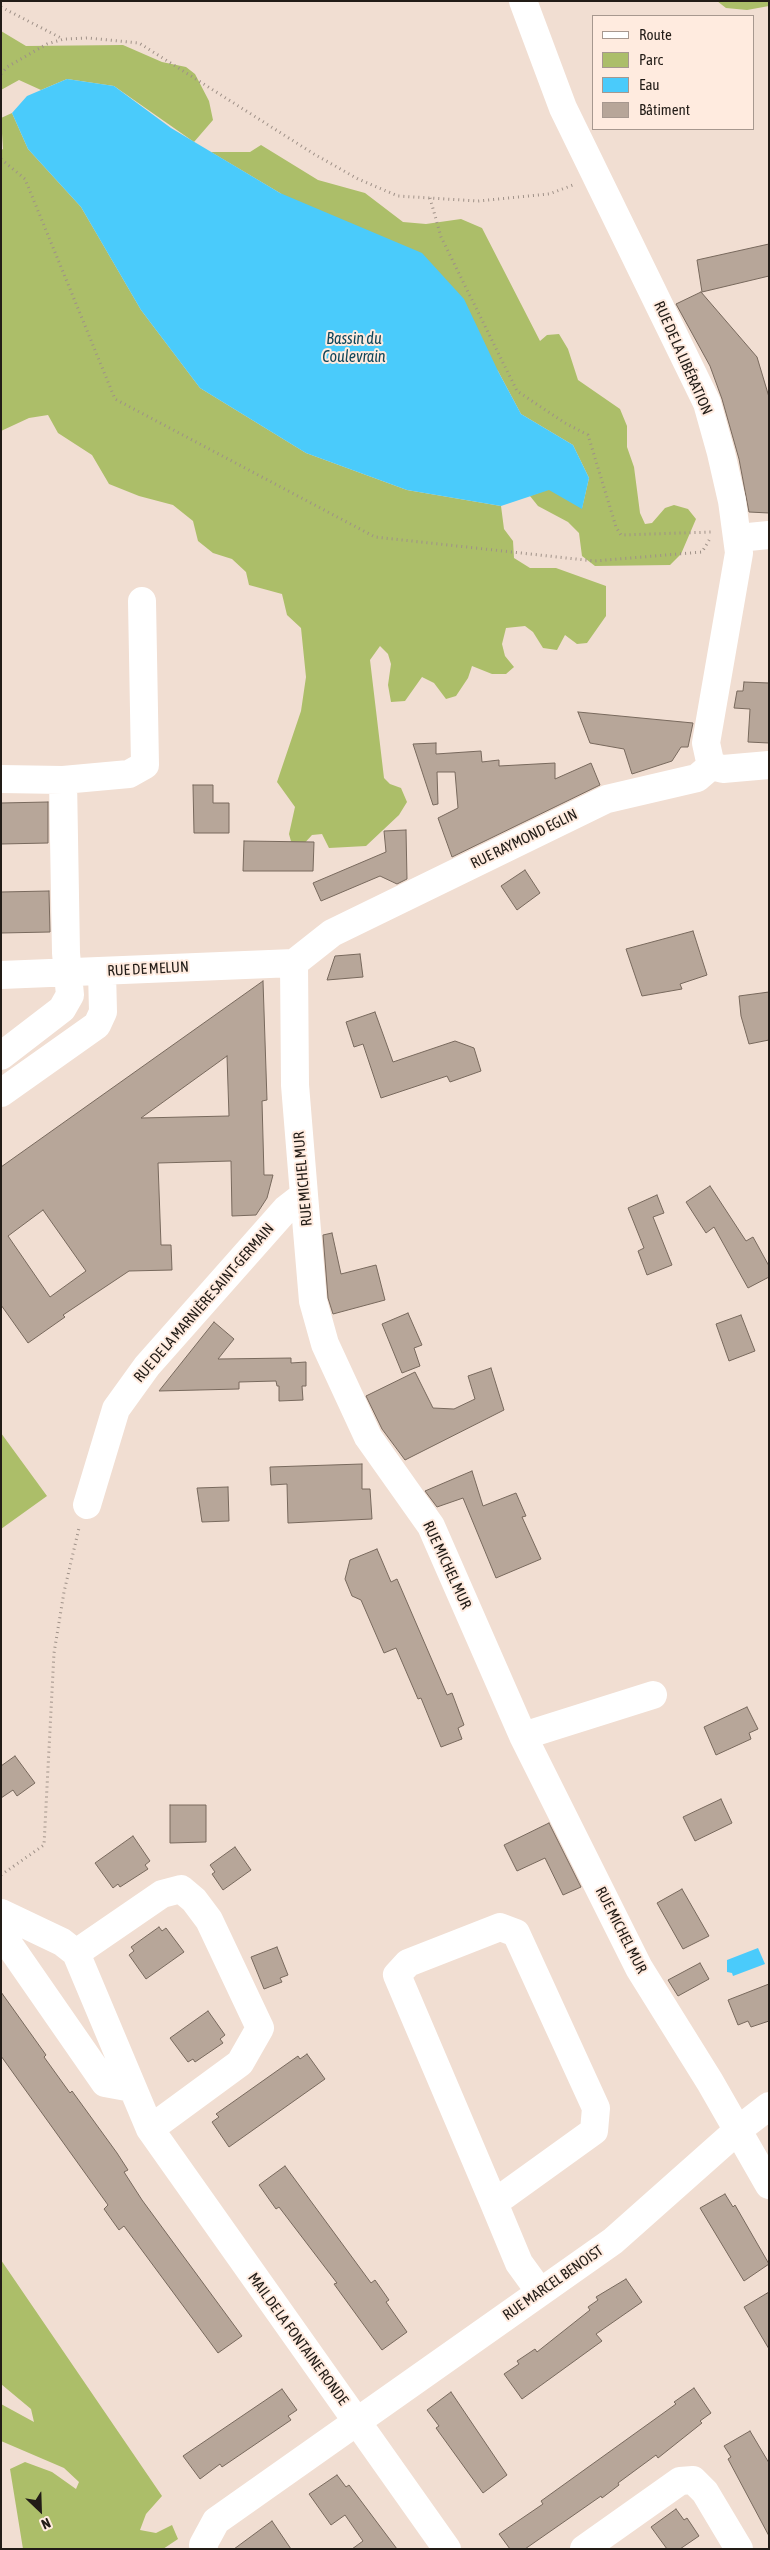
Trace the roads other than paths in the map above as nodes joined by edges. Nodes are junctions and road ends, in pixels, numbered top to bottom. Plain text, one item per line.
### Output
1 (523, 1) edge
2 (769, 535) edge
3 (738, 538) junction
4 (142, 601) dead end
5 (769, 765) edge
6 (711, 766) junction
7 (1, 779) edge
8 (63, 780) junction
9 (294, 963) junction
10 (102, 972) junction
11 (68, 973) junction
12 (1, 975) edge
13 (1, 1056) edge
14 (1, 1093) edge
15 (304, 1195) junction
16 (87, 1505) road end
17 (653, 1695) dead end
18 (523, 1736) junction
19 (1, 1913) edge
20 (1, 1933) edge
21 (76, 1953) junction
22 (132, 2088) junction
23 (769, 2106) edge
24 (150, 2129) junction
25 (738, 2130) junction
26 (769, 2185) edge
27 (494, 2203) junction
28 (540, 2292) junction
29 (357, 2420) junction
30 (204, 2547) edge
31 (447, 2549) edge
32 (584, 2549) edge
33 (739, 2549) edge

1 - 3 street, RUE DE LA LIBÉRATION
2 - 3 street
3 - 6 street, RUE DE LA LIBÉRATION
4 - 8 street
5 - 6 street
6 - 9 street, RUE RAYMOND EGLIN
7 - 8 street
8 - 11 street
9 - 10 street, RUE DE MELUN
9 - 15 street, RUE MICHEL MUR
10 - 11 street, RUE DE MELUN
10 - 14 street
11 - 12 street, RUE DE MELUN
11 - 13 street
15 - 16 street, RUE DE LA MARNIÈRE SAINT-GERMAIN
15 - 18 street, RUE MICHEL MUR
17 - 18 street
18 - 25 street, RUE MICHEL MUR
19 - 21 street
20 - 22 street
21 - 22 street, MAIL DE LA FONTAINE RONDE
21 - 24 street
22 - 24 street, MAIL DE LA FONTAINE RONDE
23 - 25 street, RUE MARCEL BENOIST
24 - 29 street, MAIL DE LA FONTAINE RONDE
25 - 26 street, RUE MICHEL MUR
25 - 28 street, RUE MARCEL BENOIST
27 - 27 street
27 - 28 street
28 - 29 street, RUE MARCEL BENOIST
29 - 30 street, RUE MARCEL BENOIST
29 - 31 street, MAIL DE LA FONTAINE RONDE
32 - 33 street

